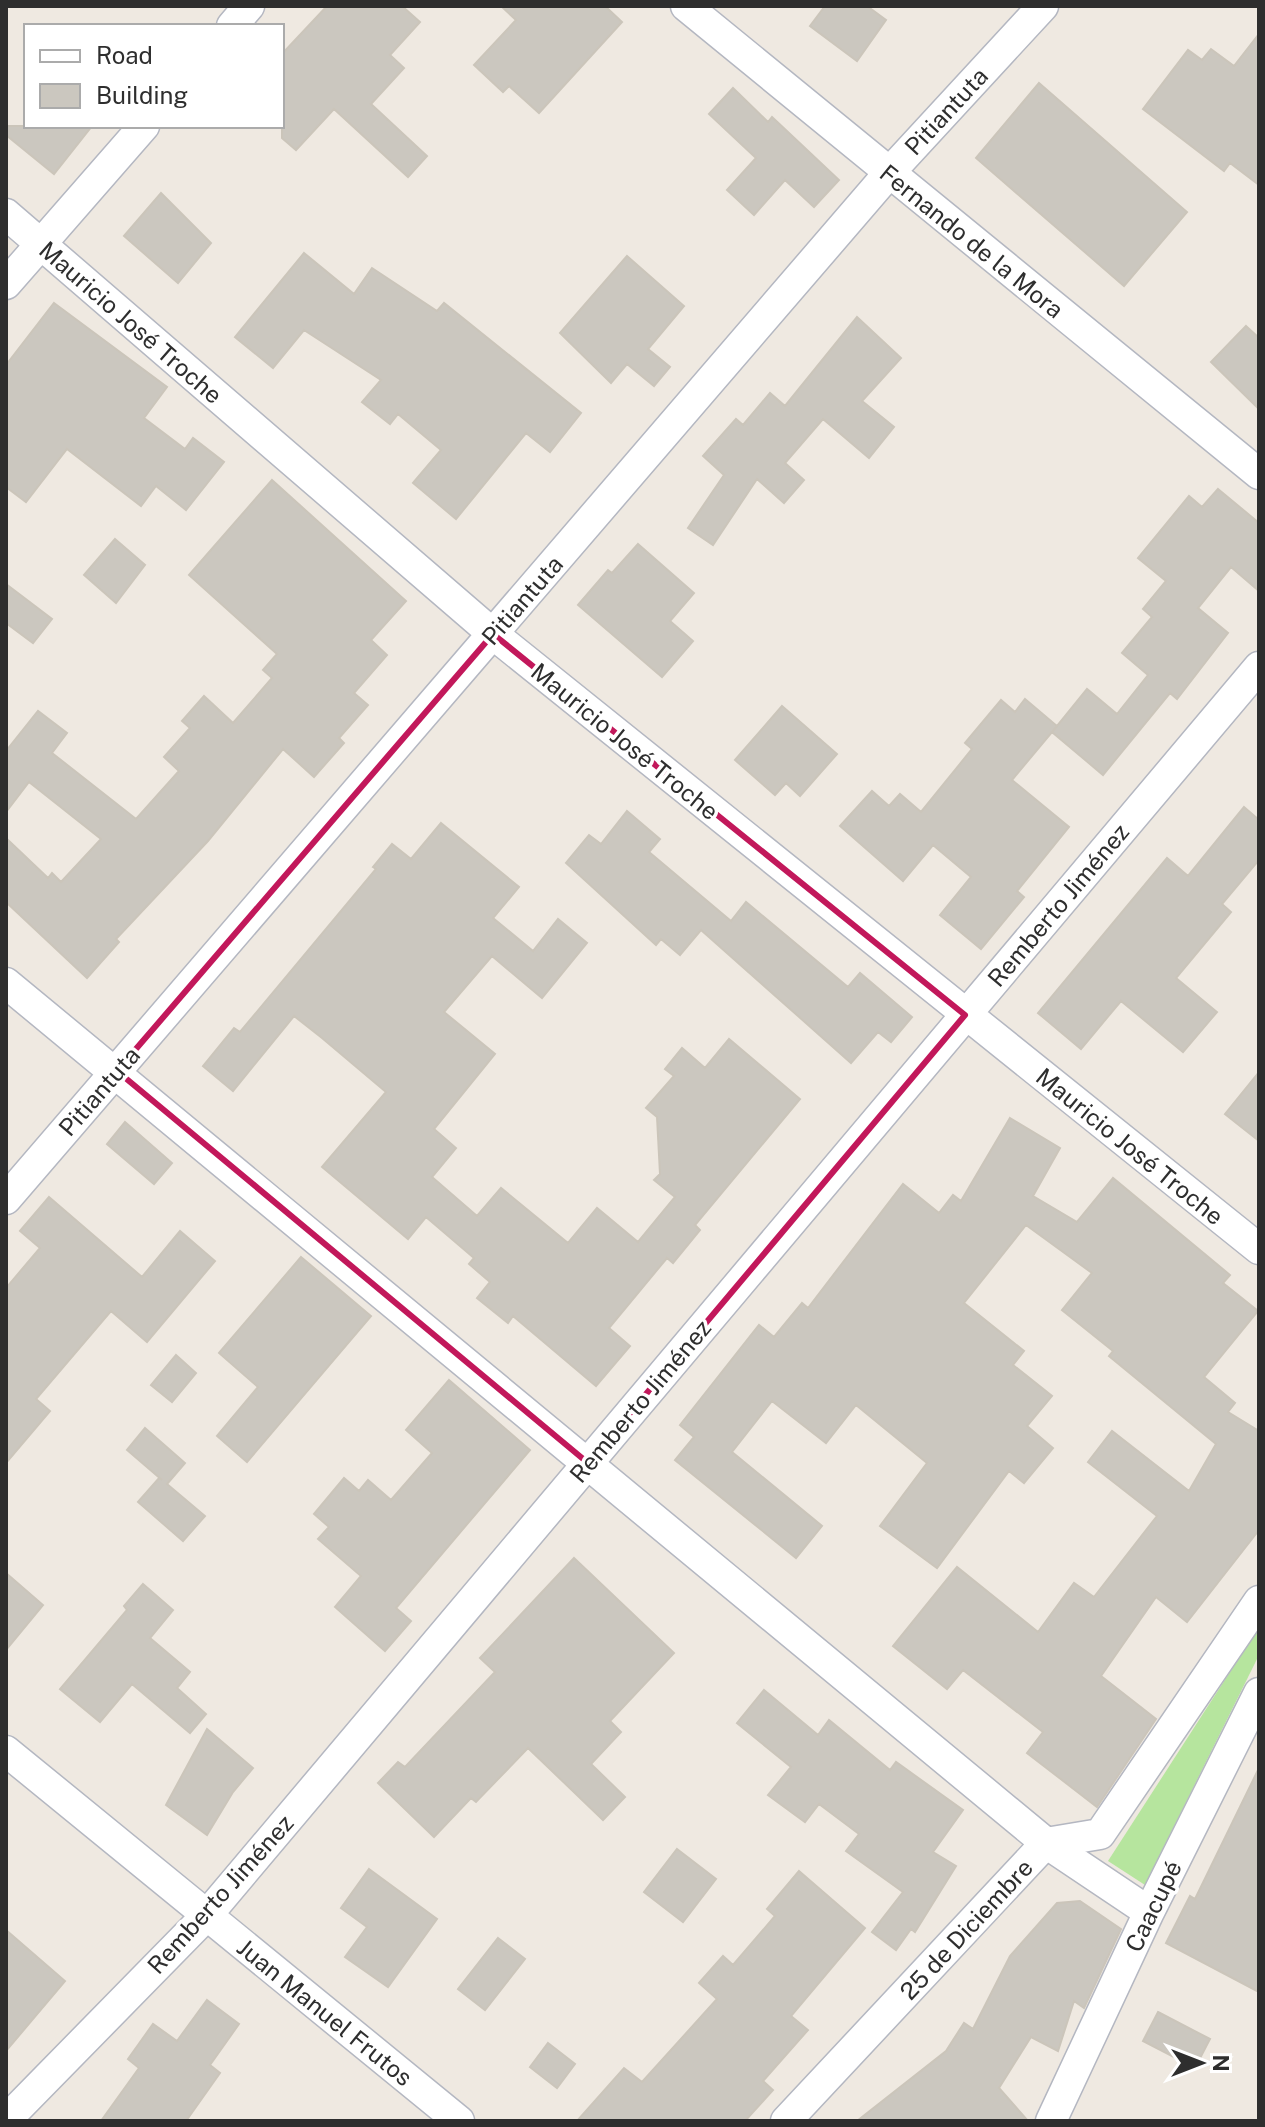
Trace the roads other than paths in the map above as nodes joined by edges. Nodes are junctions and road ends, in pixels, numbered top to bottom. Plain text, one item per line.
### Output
1 (249, 6) edge
2 (686, 6) edge
3 (1043, 6) edge
4 (234, 24) edge
5 (142, 128) edge
6 (889, 173) junction
7 (6, 214) edge
8 (41, 244) junction
9 (6, 284) edge
10 (1259, 474) edge
11 (493, 634) junction
12 (1259, 667) edge
13 (6, 983) edge
14 (965, 1015) junction
15 (117, 1071) junction
16 (6, 1199) edge
17 (1259, 1249) edge
18 (588, 1463) junction
19 (1259, 1601) edge
20 (1259, 1693) edge
21 (6, 1751) edge
22 (1046, 1843) junction
23 (1149, 1912) junction
24 (207, 1915) junction
25 (6, 2120) edge
26 (459, 2121) edge
27 (786, 2121) edge
28 (1051, 2121) edge

1 - 4 street
2 - 6 street, Fernando de la Mora
3 - 6 street, Pitiantuta
5 - 8 street
6 - 10 street, Fernando de la Mora
6 - 11 street, Pitiantuta
7 - 8 street, Mauricio José Troche
8 - 9 street
8 - 11 street, Mauricio José Troche
11 - 14 street, Mauricio José Troche
11 - 15 street, Pitiantuta
12 - 14 street, Remberto Jiménez
13 - 15 street
14 - 17 street, Mauricio José Troche
14 - 18 street, Remberto Jiménez
15 - 16 street, Pitiantuta
15 - 18 street
18 - 22 street
18 - 24 street, Remberto Jiménez
19 - 22 street, 25 de Diciembre
20 - 23 street, Caacupé
21 - 24 street, Juan Manuel Frutos
22 - 23 street
22 - 27 street, 25 de Diciembre
23 - 28 street, Caacupé
24 - 25 street, Remberto Jiménez
24 - 26 street, Juan Manuel Frutos

